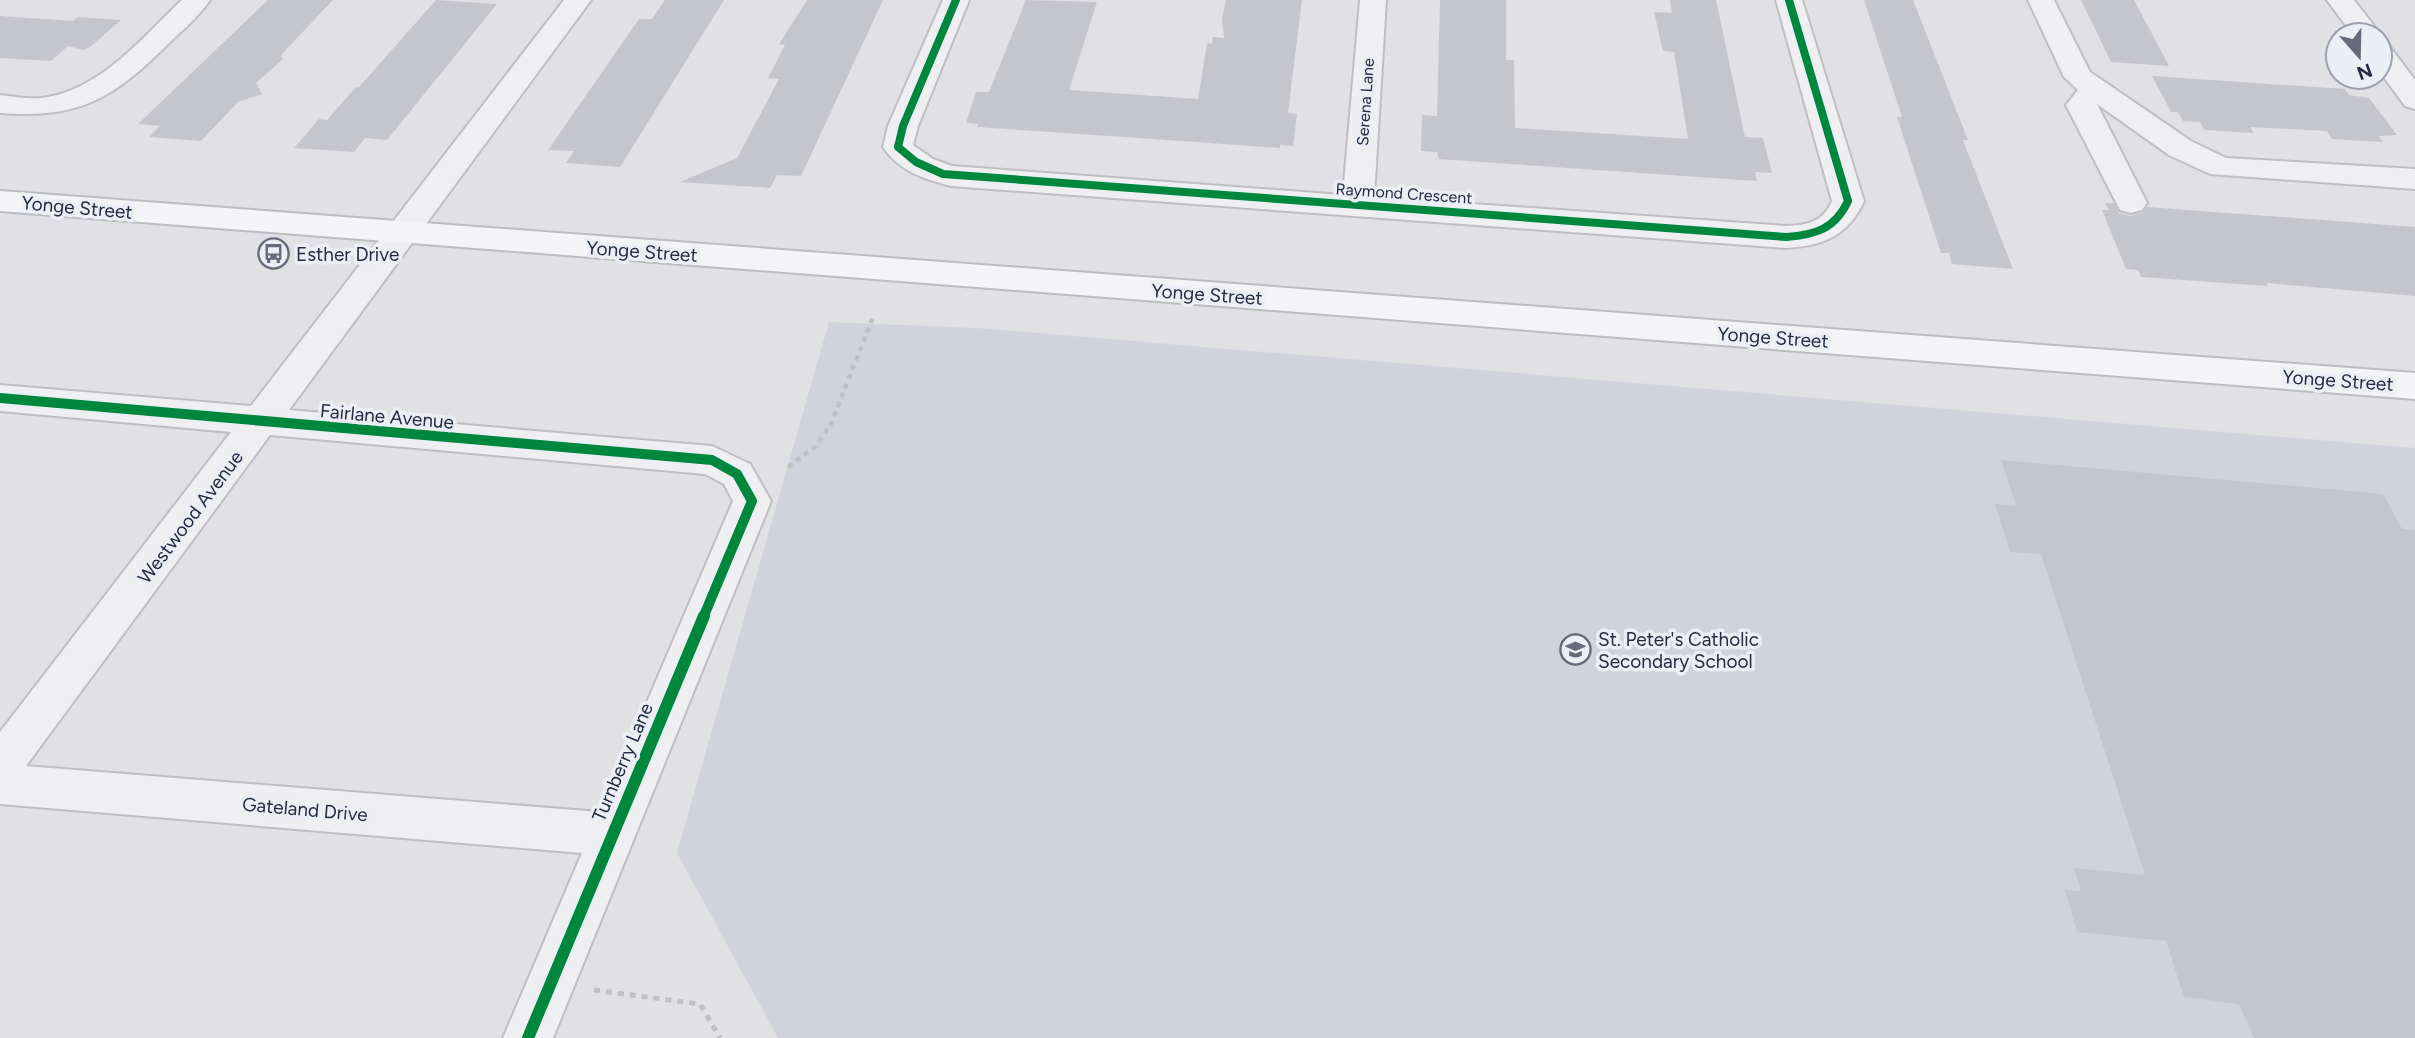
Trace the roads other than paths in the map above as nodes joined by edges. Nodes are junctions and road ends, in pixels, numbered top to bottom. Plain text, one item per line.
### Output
1 (197, 0) edge
2 (578, 0) edge
3 (956, 0) edge
4 (1373, 0) edge
5 (1789, 0) edge
6 (2040, 0) edge
7 (2340, 0) edge
8 (2356, 21) edge
9 (2395, 61) edge
10 (2093, 89) junction
11 (2415, 100) edge
12 (0, 104) edge
13 (2415, 179) edge
14 (0, 201) edge
15 (2131, 203) dead end
16 (1358, 205) junction
17 (403, 233) junction
18 (2415, 386) edge
19 (0, 398) edge
20 (261, 423) junction
21 (752, 501) joint
22 (0, 766) edge
23 (0, 784) edge
24 (611, 834) junction
25 (528, 1038) edge

1 - 12 street
2 - 17 street
3 - 16 street, Raymond Crescent
4 - 16 street, Serena Lane
5 - 16 street, Raymond Crescent
6 - 10 street
7 - 8 street
9 - 11 street
10 - 13 street
10 - 15 street
14 - 17 main road, Yonge Street
17 - 18 main road, Yonge Street
17 - 20 street, Westwood Avenue
19 - 20 street, Fairlane Avenue
20 - 21 street, Fairlane Avenue
20 - 22 street, Westwood Avenue
21 - 24 street, Turnberry Lane
23 - 24 street, Gateland Drive
24 - 25 street, Turnberry Lane

